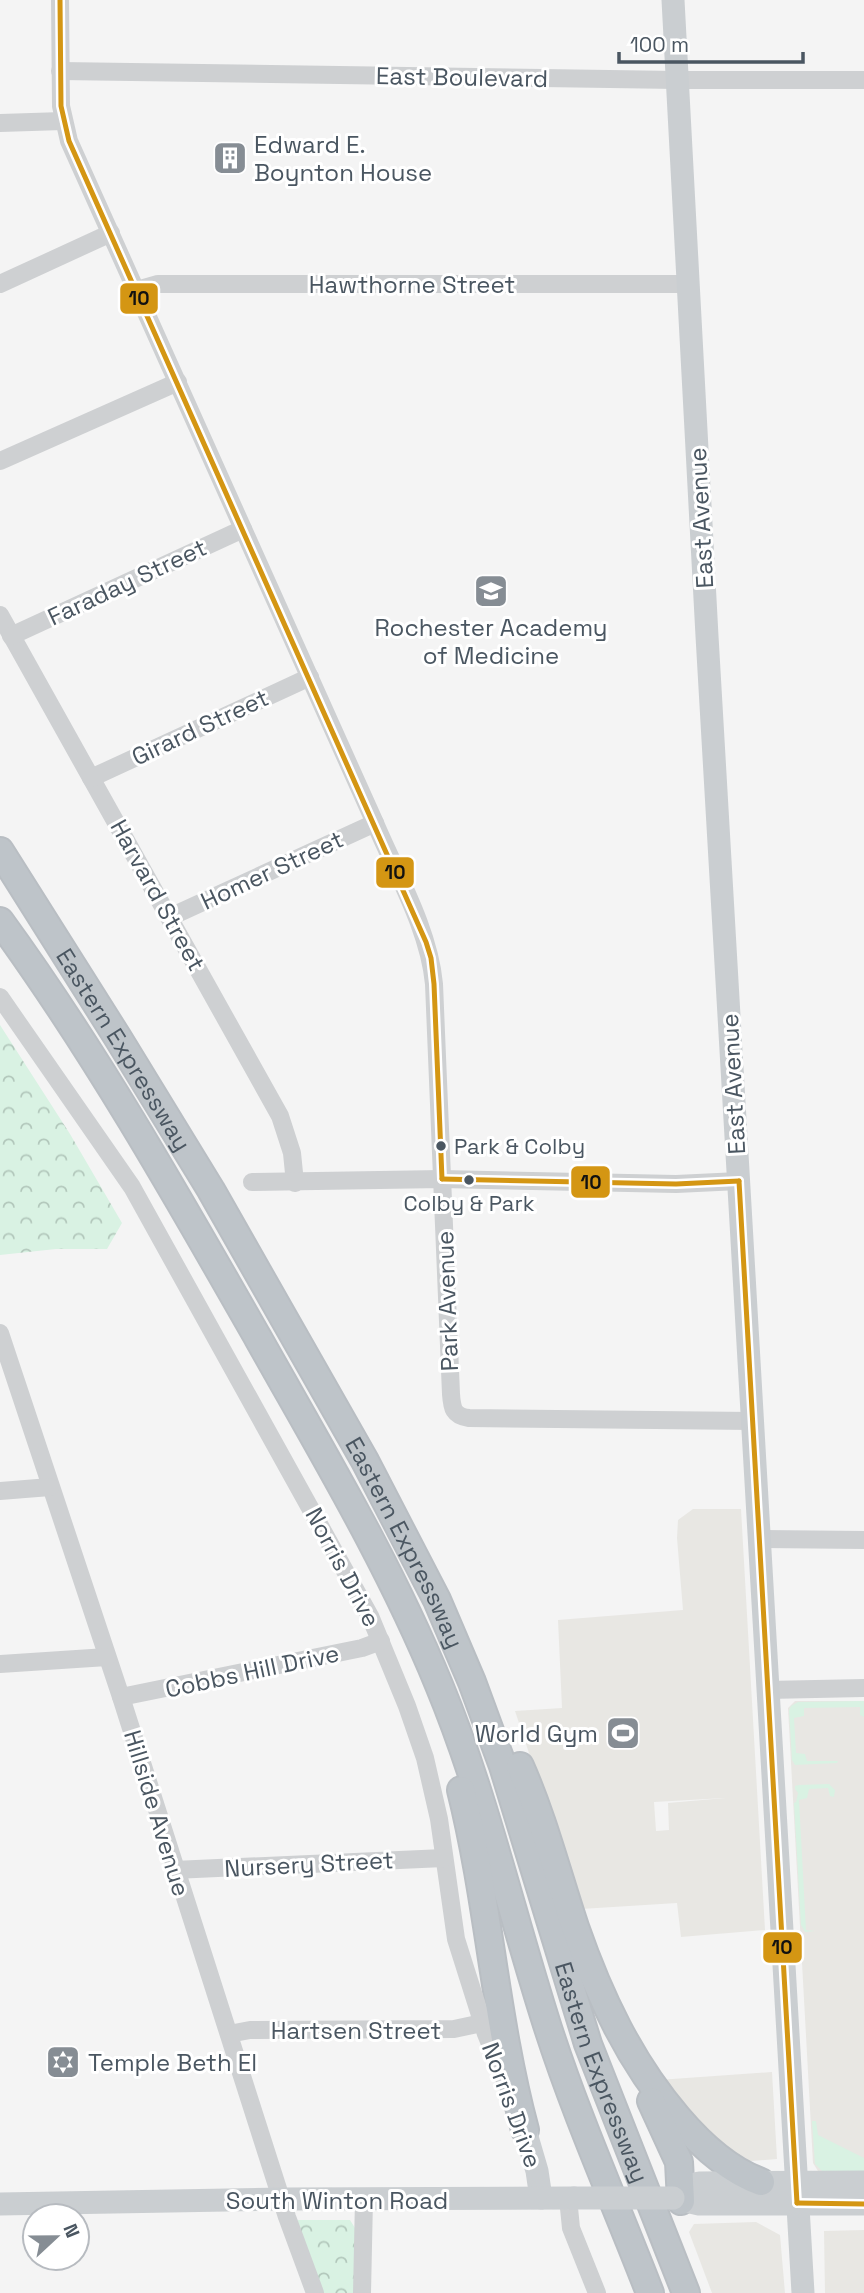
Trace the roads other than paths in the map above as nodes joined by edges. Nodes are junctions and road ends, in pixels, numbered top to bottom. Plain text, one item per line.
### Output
1 (60, 0) edge
2 (673, 0) edge
3 (60, 71) junction
4 (677, 80) junction
5 (864, 80) edge
6 (63, 121) junction
7 (0, 123) edge
8 (111, 233) junction
9 (0, 284) edge
10 (688, 284) junction
11 (137, 290) junction
12 (178, 383) junction
13 (0, 461) edge
14 (243, 529) junction
15 (0, 615) edge
16 (11, 636) junction
17 (310, 677) junction
18 (91, 778) junction
19 (374, 823) junction
20 (0, 851) edge
21 (170, 917) junction
22 (0, 920) edge
23 (0, 997) edge
24 (442, 1179) junction
25 (739, 1181) junction
26 (252, 1182) dead end
27 (295, 1183) junction
28 (0, 1332) edge
29 (753, 1421) junction
30 (50, 1487) junction
31 (0, 1491) edge
32 (759, 1539) junction
33 (864, 1540) edge
34 (437, 1600) junction
35 (381, 1641) junction
36 (107, 1657) junction
37 (430, 1663) junction
38 (0, 1664) edge
39 (864, 1688) edge
40 (767, 1690) junction
41 (121, 1697) junction
42 (444, 1858) junction
43 (174, 1870) junction
44 (482, 2023) junction
45 (618, 2029) junction
46 (229, 2034) junction
47 (525, 2130) junction
48 (761, 2182) junction
49 (864, 2182) edge
50 (797, 2192) junction
51 (678, 2196) junction
52 (571, 2198) junction
53 (283, 2199) junction
54 (363, 2199) junction
55 (541, 2199) junction
56 (864, 2203) edge
57 (0, 2204) edge
58 (315, 2293) edge
59 (362, 2293) edge
60 (597, 2293) edge
61 (650, 2293) edge
62 (688, 2293) edge
63 (803, 2293) edge

1 - 3 street, Park Avenue
2 - 4 main road, East Avenue
3 - 4 street, East Boulevard
3 - 6 street, Park Avenue
4 - 5 street, East Boulevard
4 - 10 main road, East Avenue
6 - 7 street
6 - 8 street, Park Avenue
8 - 9 street
8 - 11 street, Park Avenue
10 - 11 street, Hawthorne Street
10 - 25 main road, East Avenue
11 - 12 street, Park Avenue
12 - 13 street
12 - 14 street, Park Avenue
14 - 16 street, Faraday Street
14 - 17 street, Park Avenue
15 - 16 street, Harvard Street
16 - 18 street, Harvard Street
17 - 18 street, Girard Street
17 - 19 street, Park Avenue
18 - 21 street, Harvard Street
19 - 21 street, Homer Street
19 - 24 street, Park Avenue
20 - 34 highway, Eastern Expressway
21 - 27 street, Harvard Street
22 - 37 highway, Eastern Expressway
23 - 35 street, Norris Drive
24 - 25 street
24 - 27 street
24 - 29 street, Park Avenue
25 - 29 main road, East Avenue
26 - 27 street
28 - 30 street, Hillside Avenue
29 - 32 main road, East Avenue
30 - 31 street
30 - 36 street, Hillside Avenue
32 - 33 street
32 - 40 main road, East Avenue
34 - 45 highway
34 - 62 highway, Eastern Expressway
35 - 41 street, Cobbs Hill Drive
35 - 42 street, Norris Drive
36 - 38 street
36 - 41 street, Hillside Avenue
37 - 47 highway
37 - 61 highway, Eastern Expressway
39 - 40 street
40 - 50 main road, East Avenue
41 - 43 street, Hillside Avenue
42 - 43 street, Nursery Street
42 - 44 street, Norris Drive
43 - 46 street, Hillside Avenue
44 - 46 street, Hartsen Street
44 - 47 street, Norris Drive
45 - 48 highway
45 - 51 highway
46 - 53 street, Hillside Avenue
47 - 55 main road, Norris Drive
48 - 50 main road, South Winton Road
48 - 51 main road, South Winton Road
49 - 50 main road, South Winton Road
50 - 51 main road, South Winton Road
50 - 56 main road, South Winton Road
50 - 63 main road, East Avenue
51 - 52 main road, South Winton Road, bridge
52 - 55 main road, South Winton Road
52 - 60 street
53 - 54 main road, South Winton Road
53 - 57 main road, South Winton Road
53 - 58 street, Hillside Avenue
54 - 55 main road, South Winton Road
54 - 59 street

